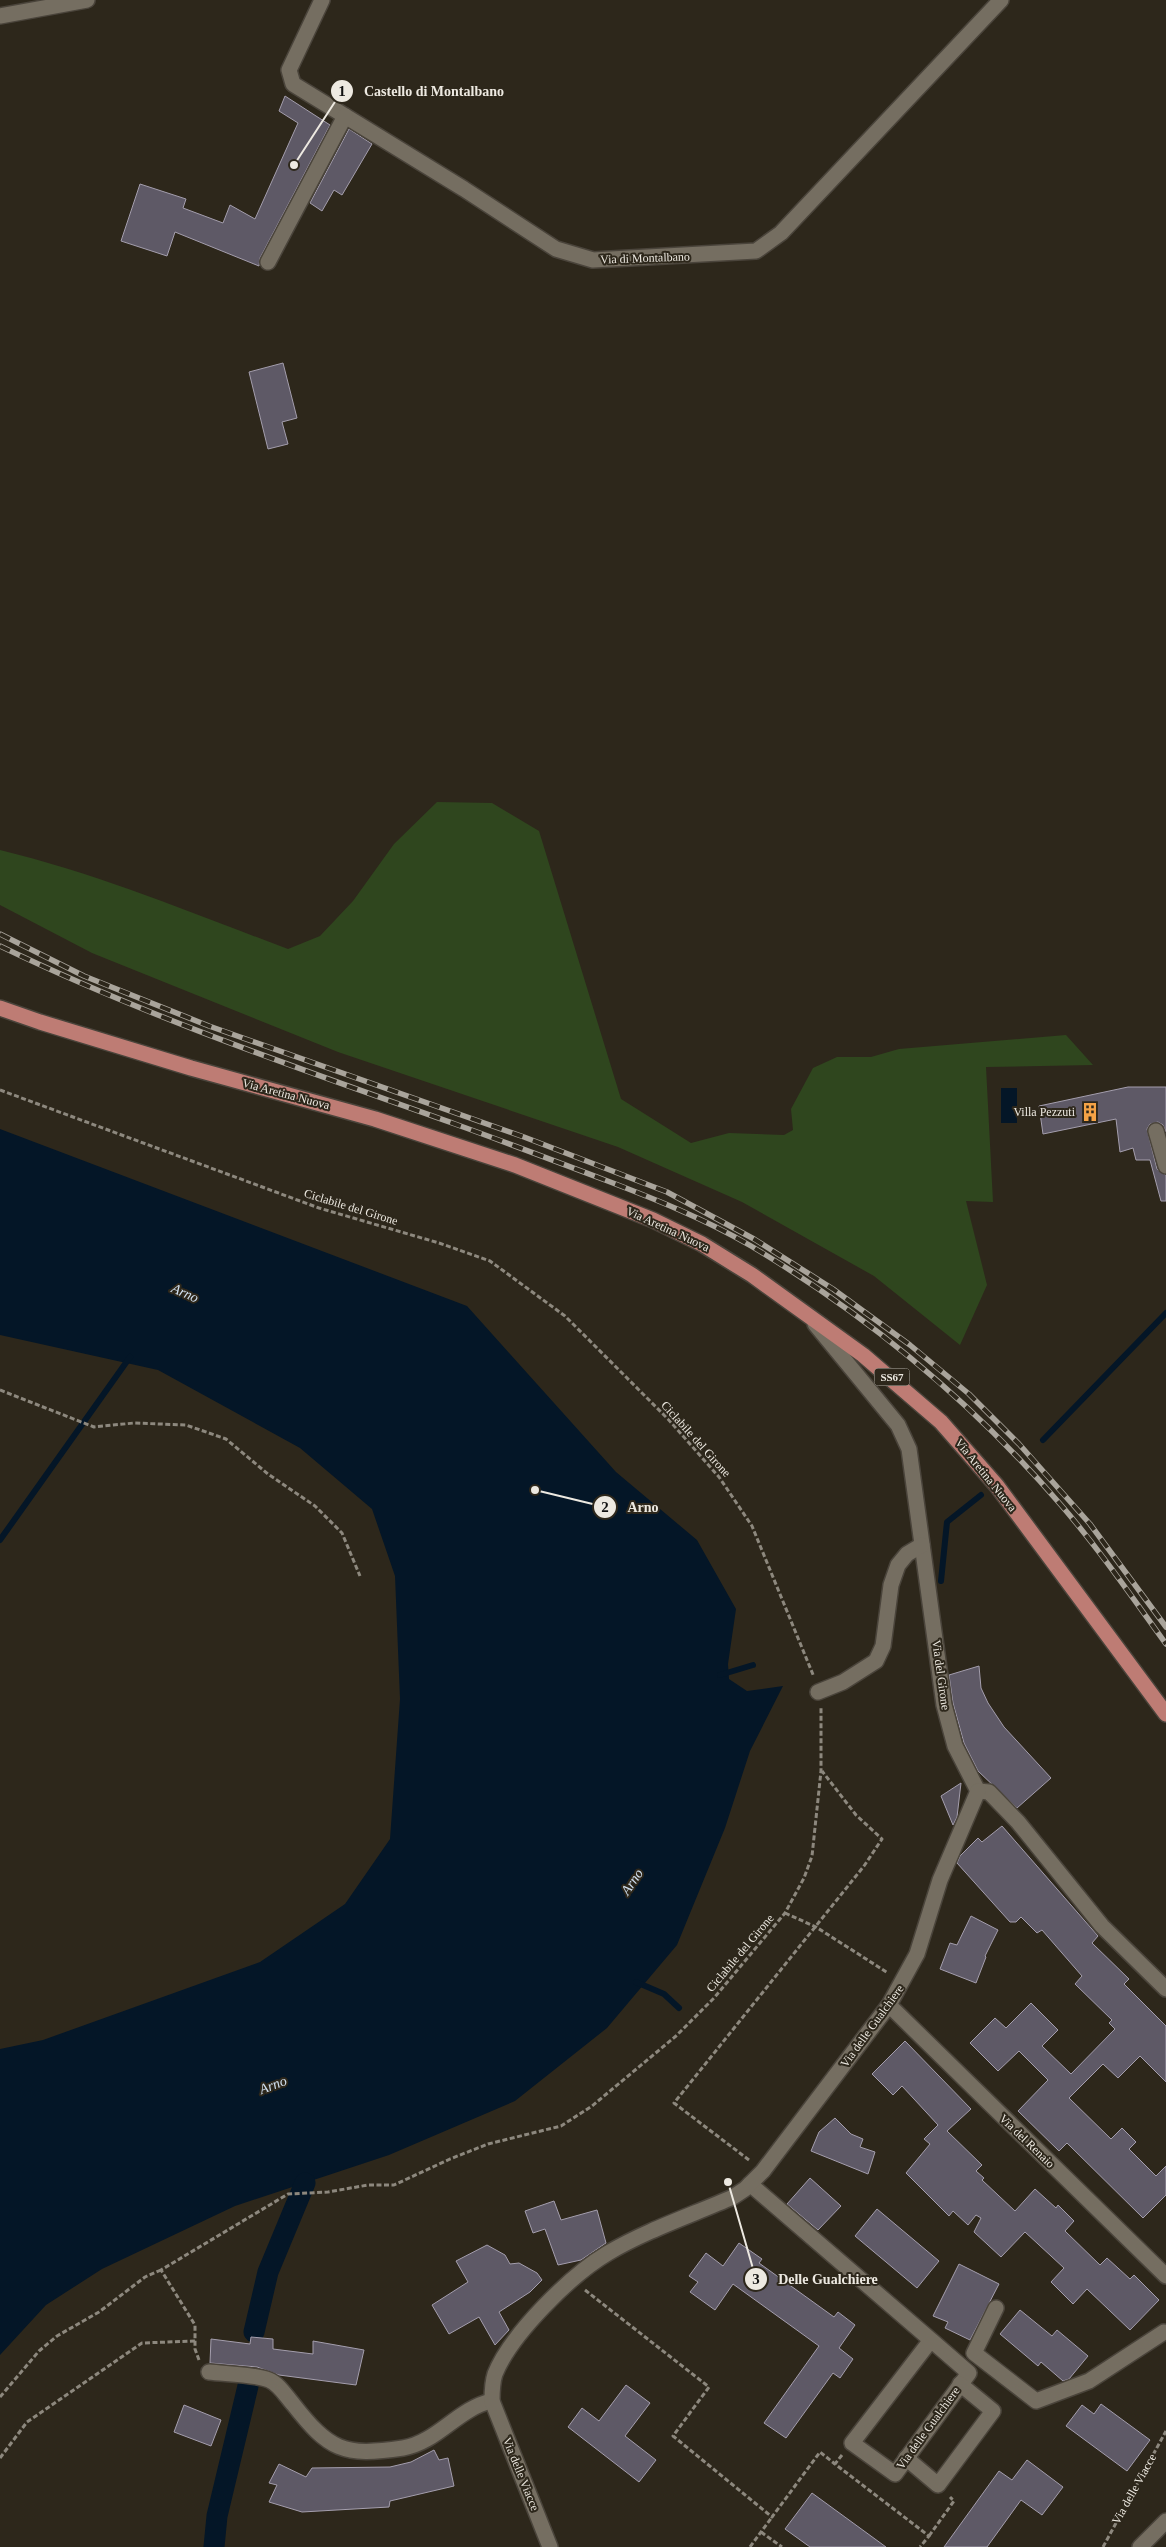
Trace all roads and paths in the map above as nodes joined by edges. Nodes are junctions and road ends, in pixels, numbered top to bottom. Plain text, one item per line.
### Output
1 (87, 0) edge
2 (322, 0) edge
3 (1001, 0) edge
4 (0, 16) edge
5 (345, 116) junction
6 (268, 262) dead end
7 (0, 1008) edge
8 (0, 1090) edge
9 (1156, 1131) dead end
10 (1166, 1166) edge
11 (806, 1314) junction
12 (0, 1390) edge
13 (922, 1545) junction
14 (360, 1576) dead end
15 (818, 1692) junction
16 (1166, 1714) edge
17 (821, 1771) junction
18 (978, 1791) junction
19 (785, 1912) junction
20 (816, 1927) junction
21 (895, 1978) dead end
22 (1166, 1988) edge
23 (889, 2005) junction
24 (755, 2164) dead end
25 (750, 2184) junction
26 (161, 2270) junction
27 (1166, 2276) edge
28 (572, 2281) junction
29 (996, 2308) dead end
30 (1165, 2332) edge
31 (931, 2340) junction
32 (196, 2341) junction
33 (209, 2372) joint
34 (960, 2384) junction
35 (0, 2396) edge
36 (492, 2400) junction
37 (1166, 2431) edge
38 (852, 2443) junction
39 (0, 2458) edge
40 (906, 2458) junction
41 (835, 2464) junction
42 (938, 2484) junction
43 (772, 2518) junction
44 (1166, 2521) edge
45 (761, 2532) junction
46 (928, 2536) junction
47 (550, 2547) edge
48 (750, 2547) edge
49 (782, 2547) edge
50 (920, 2547) edge
51 (1103, 2547) edge
52 (1140, 2547) edge

1 - 4 street
2 - 5 street, Via di Montalbano
3 - 5 street, Via di Montalbano
5 - 6 street
7 - 11 main road, Via Aretina Nuova / SS67
8 - 15 path, Ciclabile del Girone
9 - 10 street
11 - 13 street, Via del Girone
11 - 16 main road, Via Aretina Nuova / SS67
12 - 14 path
13 - 15 street
13 - 18 street, Via del Girone
15 - 17 path, Ciclabile del Girone
17 - 19 path, Ciclabile del Girone
17 - 20 path
18 - 22 street
18 - 23 street, Via delle Gualchiere
19 - 20 path
19 - 26 path, Ciclabile del Girone
20 - 21 path
20 - 24 path
23 - 25 street, Via delle Gualchiere
23 - 27 street, Via del Renaio
25 - 28 street, Via delle Gualchiere
25 - 31 street, Via delle Gualchiere
26 - 32 path
26 - 35 path, Ciclabile del Girone
28 - 36 street, Via delle Gualchiere
28 - 43 path
29 - 30 street
31 - 34 street, Via delle Gualchiere
31 - 38 street
32 - 33 path
32 - 39 path
33 - 36 street
34 - 40 street, Via delle Gualchiere
34 - 42 street
36 - 47 street, Via delle Viacce
37 - 51 path, Via delle Viacce
38 - 40 street, Via delle Gualchiere
38 - 41 path
40 - 42 street
41 - 43 path
41 - 46 path
42 - 46 path
43 - 45 path
44 - 52 street
45 - 48 path
45 - 49 path
46 - 50 path

